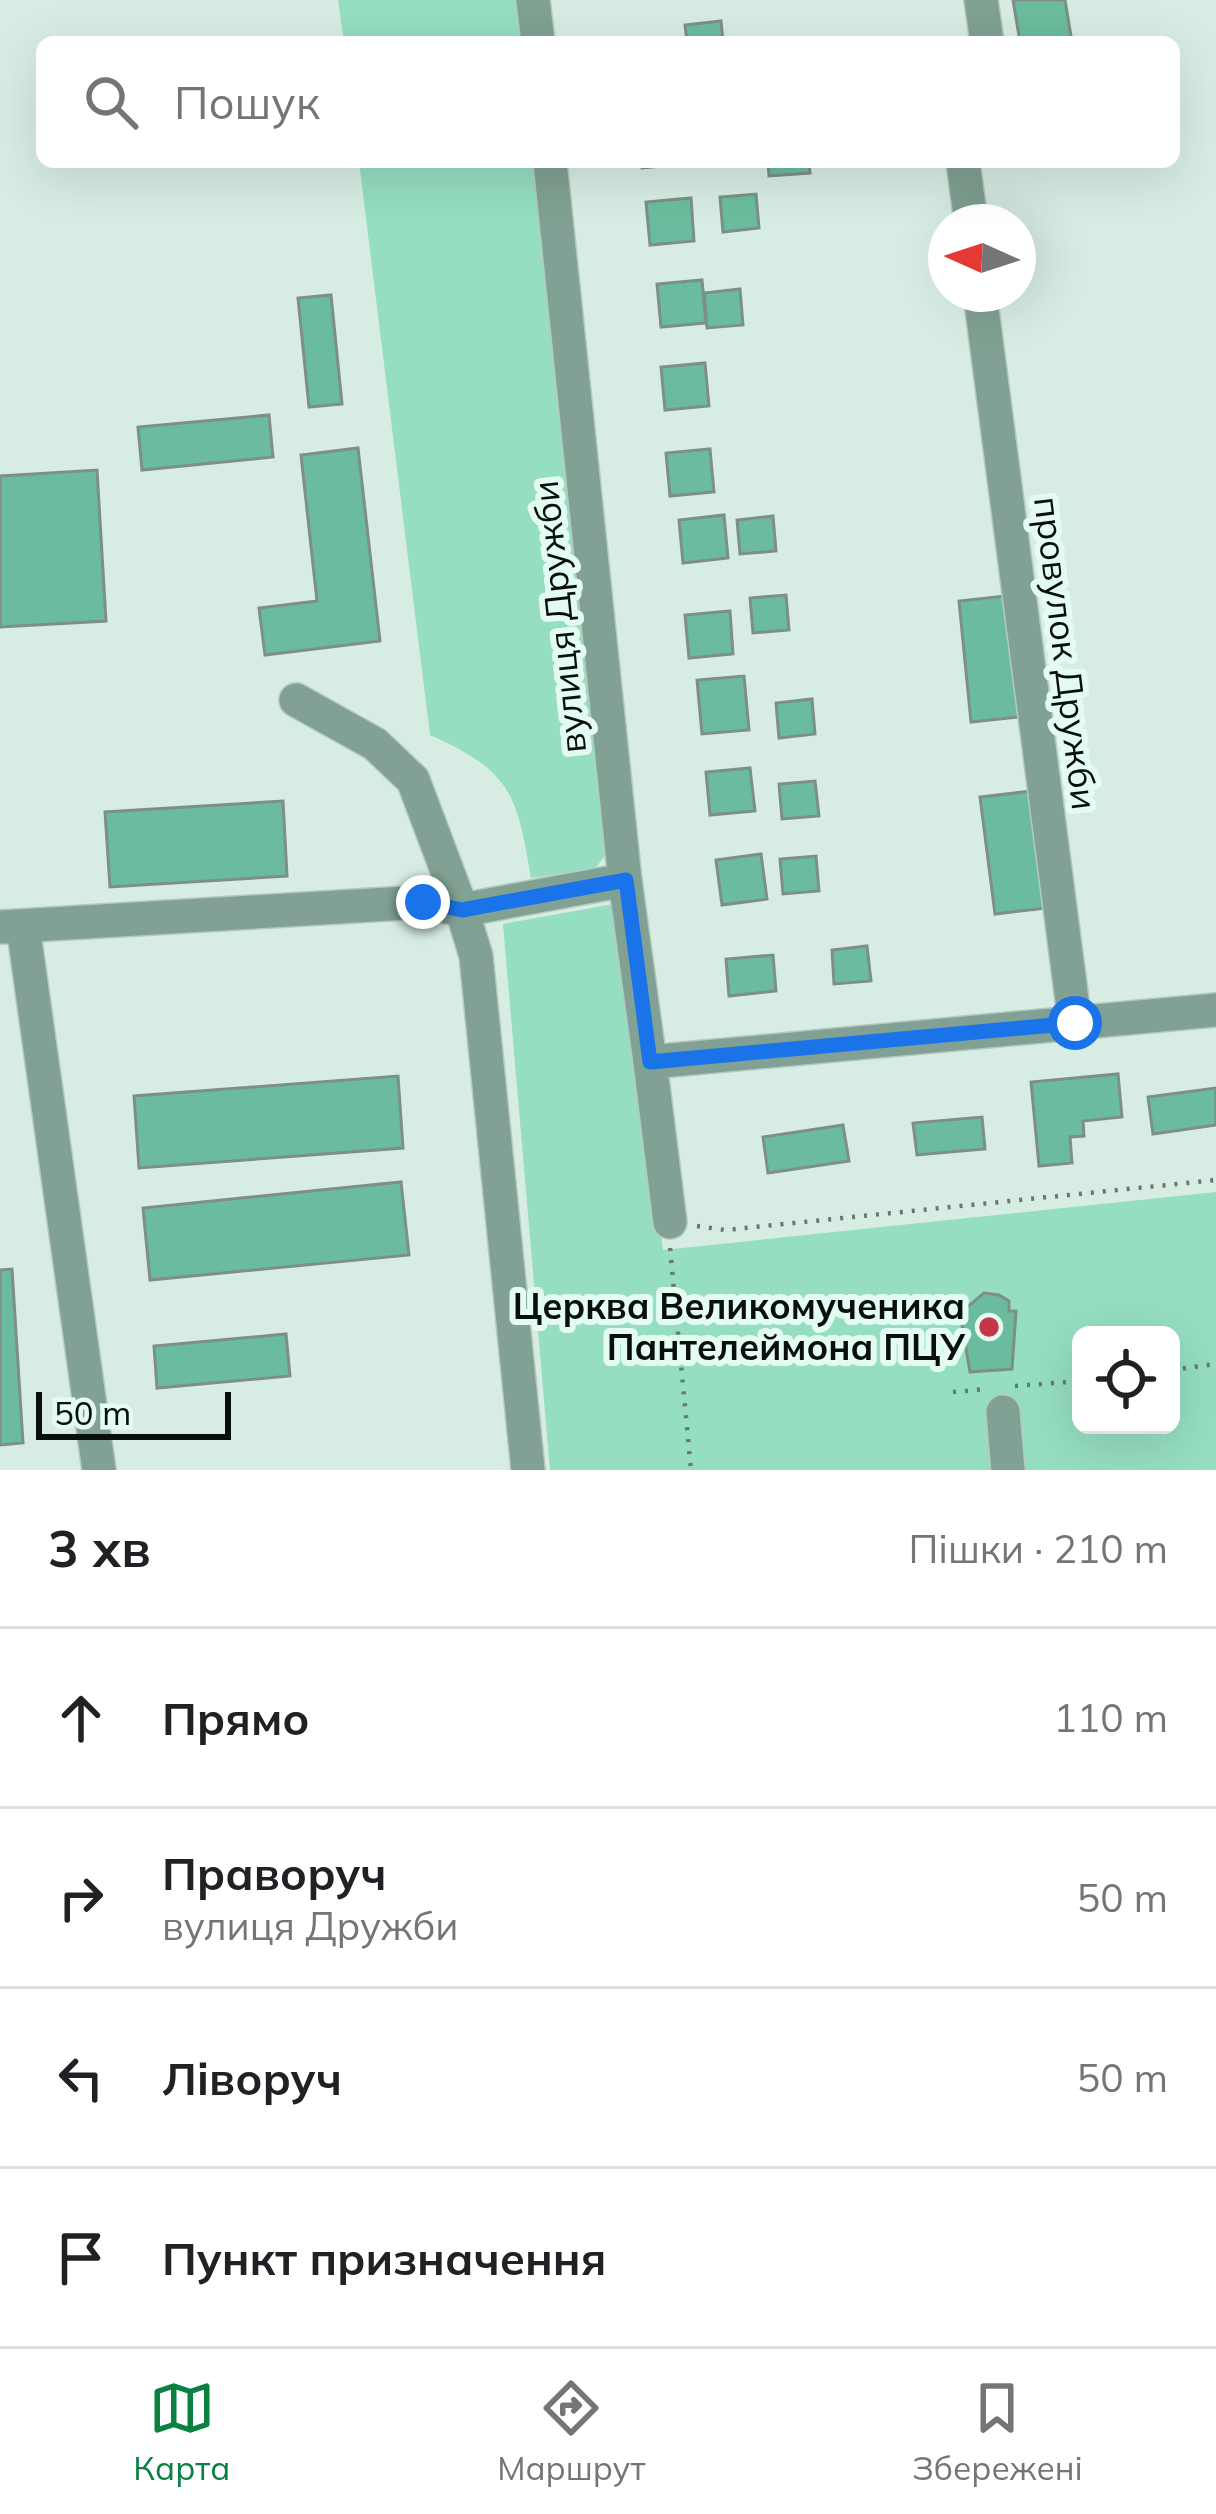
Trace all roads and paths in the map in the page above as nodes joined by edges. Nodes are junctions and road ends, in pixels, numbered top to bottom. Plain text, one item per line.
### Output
1 (533, 0) edge
2 (981, 0) edge
3 (537, 36) edge
4 (986, 36) edge
5 (551, 168) edge
6 (964, 168) edge
7 (969, 204) edge
8 (982, 312) edge
9 (296, 700) dead end
10 (626, 880) junction
11 (462, 910) junction
12 (12, 926) edge
13 (1216, 1010) edge
14 (1075, 1023) junction
15 (650, 1062) junction
16 (1216, 1180) edge
17 (670, 1222) junction
18 (1216, 1364) edge
19 (1180, 1369) edge
20 (1003, 1412) dead end
21 (99, 1470) edge
22 (528, 1470) edge
23 (691, 1470) edge
24 (1008, 1470) edge

1 - 3 street
2 - 4 street
5 - 10 street, вулиця Дружби
6 - 7 street
8 - 14 street, провулок Дружби
9 - 11 street
10 - 11 street
10 - 15 street, вулиця Дружби
11 - 12 street
11 - 22 street
12 - 21 street
13 - 14 street
14 - 15 street
15 - 17 street, вулиця Дружби
16 - 17 path
17 - 23 path
18 - 19 path
20 - 24 street

